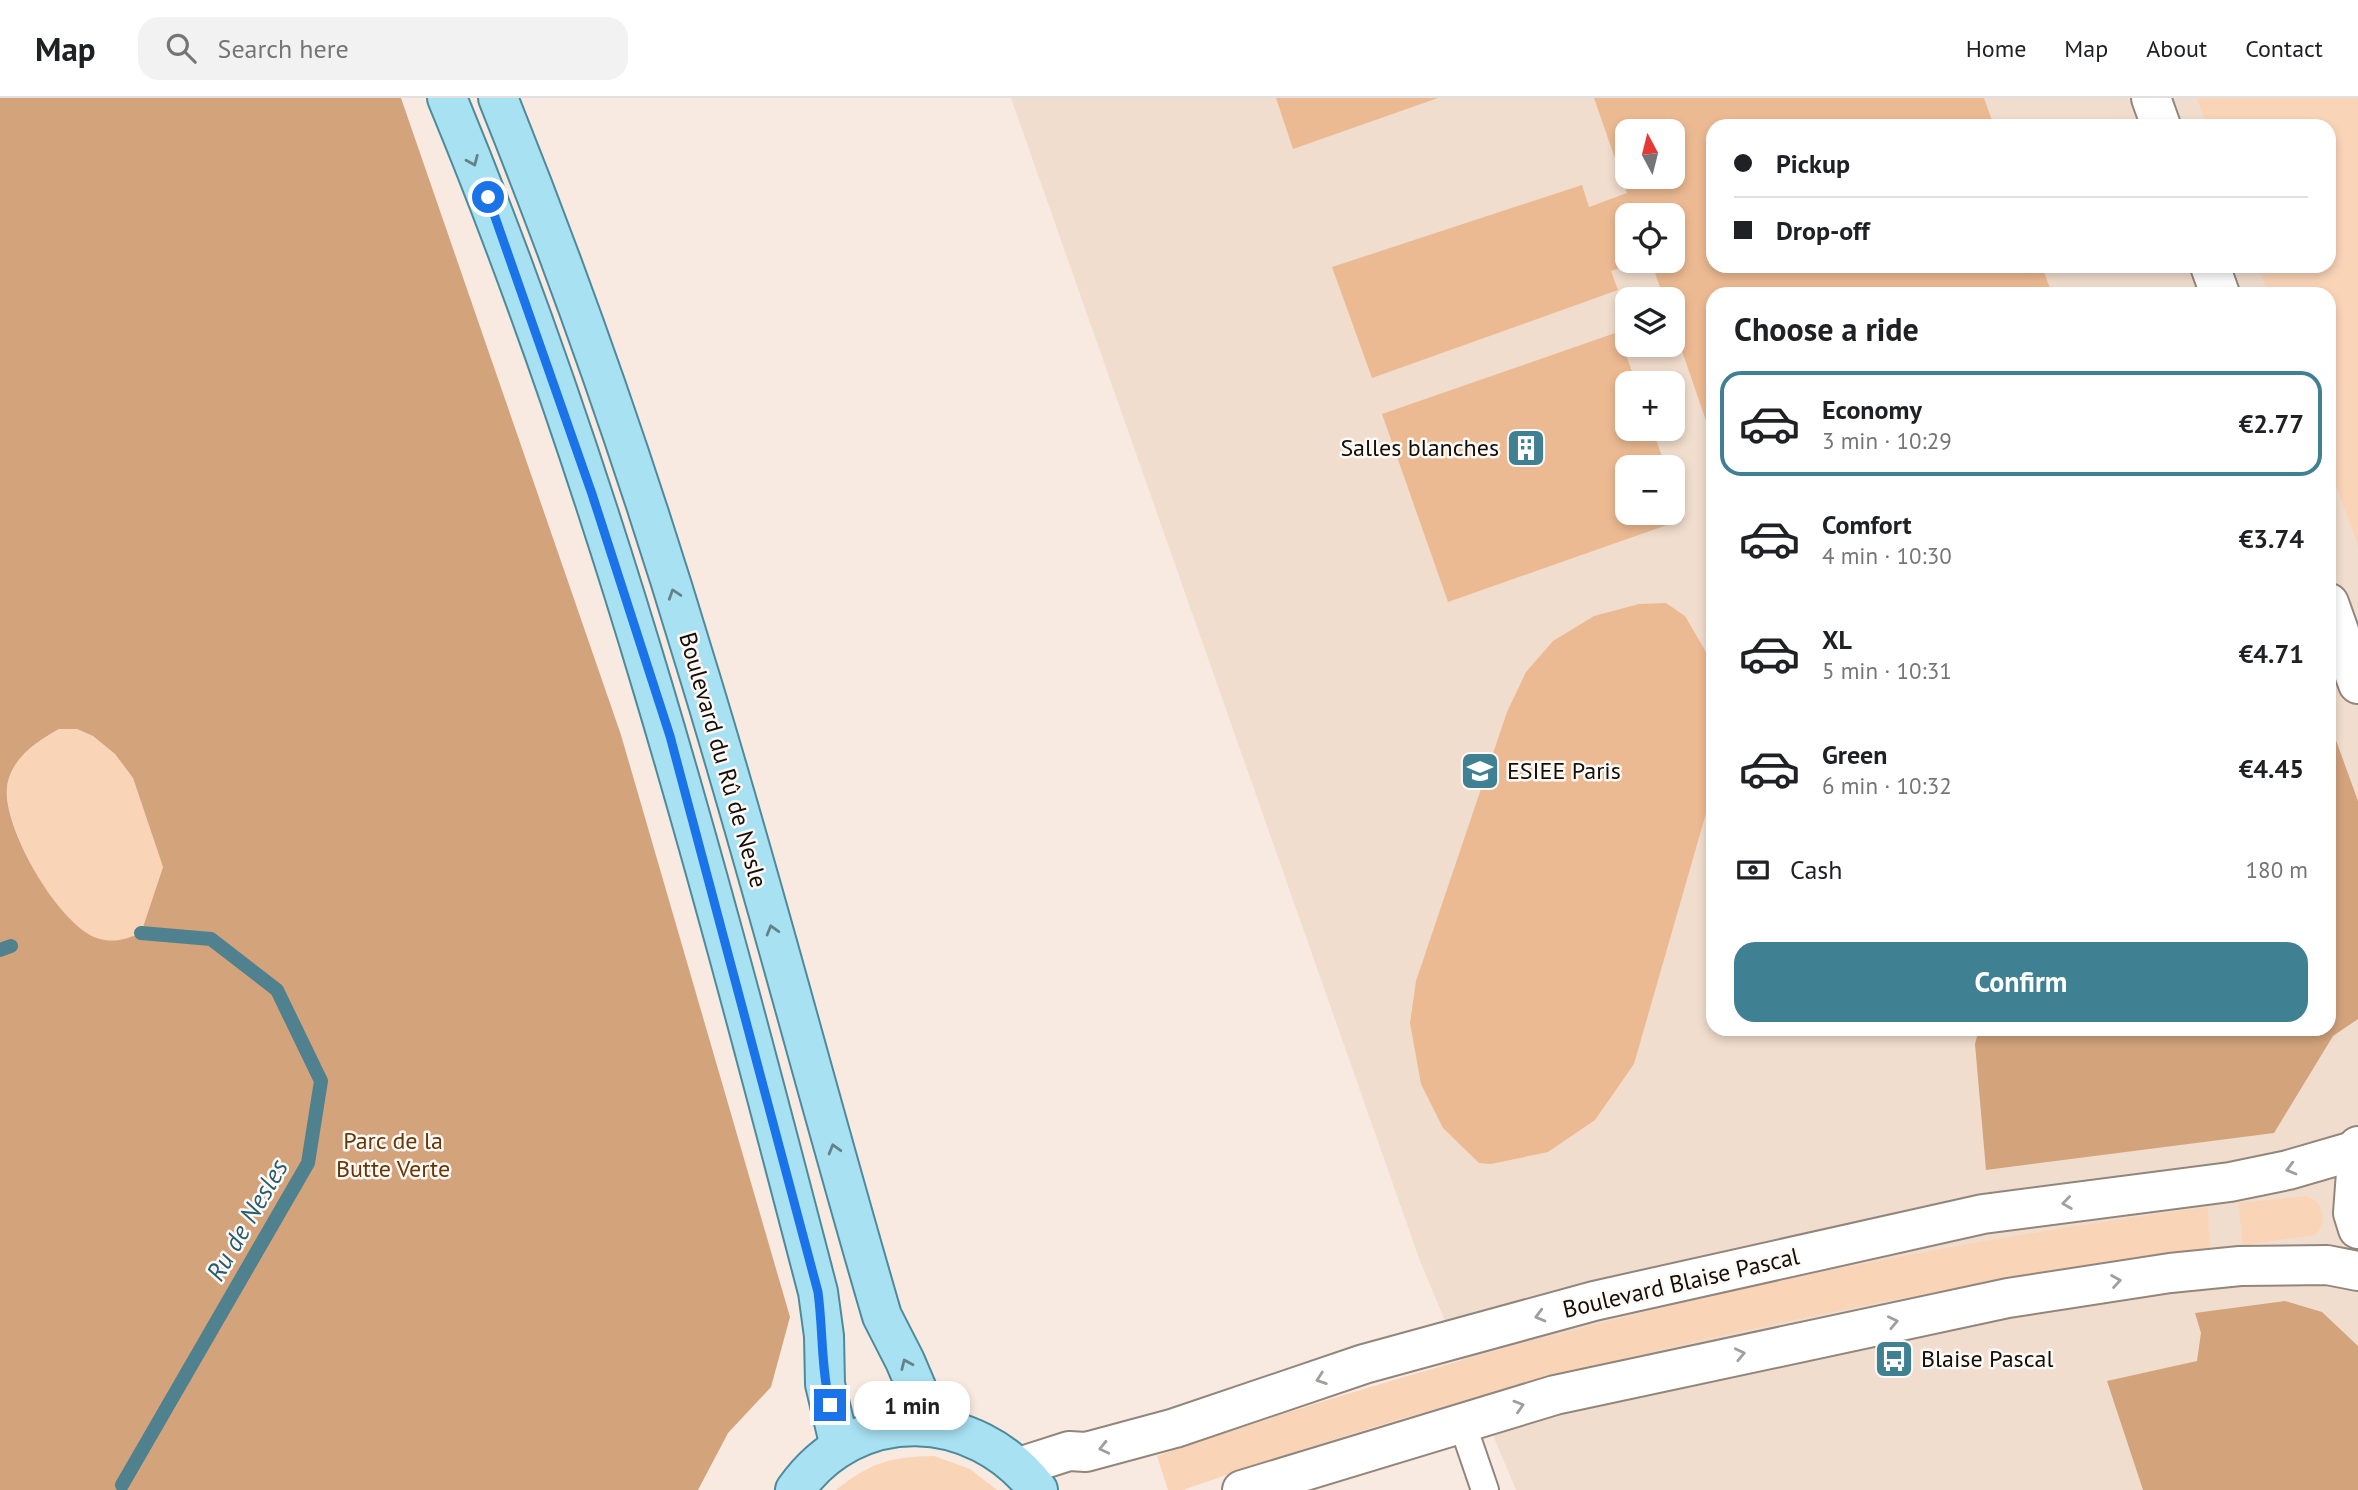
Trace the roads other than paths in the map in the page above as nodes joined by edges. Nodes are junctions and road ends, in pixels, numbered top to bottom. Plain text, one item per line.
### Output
1 (447, 98) edge
2 (498, 98) edge
3 (2151, 98) edge
4 (2158, 119) edge
5 (2336, 623) edge
6 (2358, 684) edge
7 (2357, 1148) edge
8 (2358, 1229) edge
9 (2358, 1271) edge
10 (1462, 1423) junction
11 (933, 1427) junction
12 (1401, 1441) junction
13 (840, 1447) junction
14 (1028, 1479) edge
15 (795, 1490) edge
16 (1242, 1490) edge
17 (1295, 1490) edge
18 (1485, 1490) edge

1 -> 13 main road
11 -> 2 main road, Boulevard du Rû de Nesle
3 - 4 street
5 - 6 street
7 - 8 street
7 -> 14 street, Boulevard Blaise Pascal
10 -> 9 street
10 - 12 street
10 - 18 lane
11 - 13 main road
11 - 14 main road
12 - 16 street
12 - 17 street
13 - 15 main road

